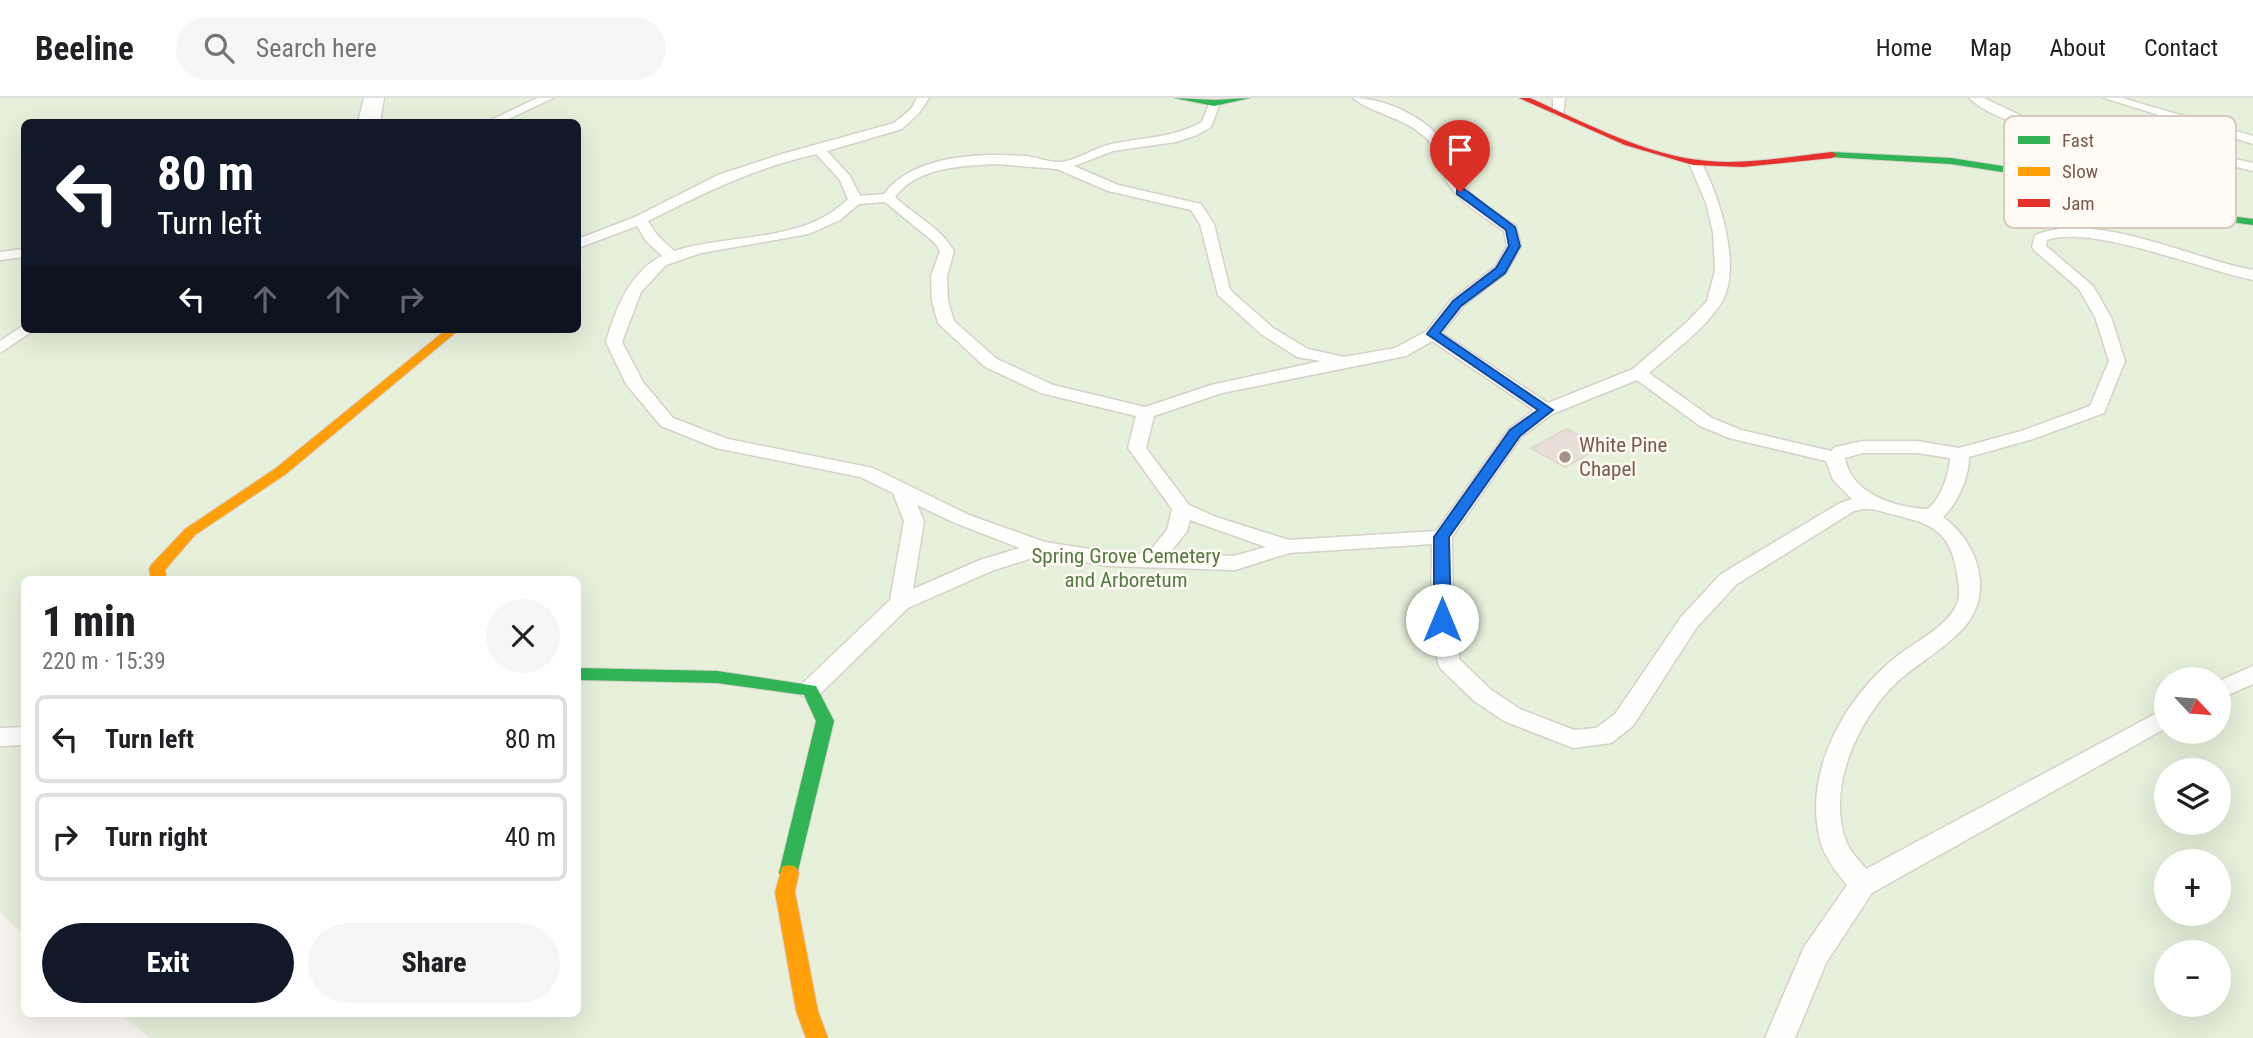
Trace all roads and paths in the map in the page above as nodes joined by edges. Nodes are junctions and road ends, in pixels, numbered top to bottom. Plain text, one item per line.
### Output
1 (374, 98) edge
2 (547, 98) edge
3 (923, 98) edge
4 (1178, 98) edge
5 (1246, 98) edge
6 (1359, 98) edge
7 (1523, 98) edge
8 (1975, 98) edge
9 (2110, 98) edge
10 (1214, 103) junction
11 (1559, 106) edge
12 (2009, 116) edge
13 (2171, 116) edge
14 (370, 119) edge
15 (500, 119) edge
16 (2236, 135) edge
17 (2253, 140) edge
18 (819, 150) junction
19 (1695, 163) junction
20 (1062, 166) junction
21 (2004, 169) edge
22 (888, 198) junction
23 (855, 200) junction
24 (640, 220) junction
25 (581, 243) edge
26 (21, 253) edge
27 (0, 256) edge
28 (671, 256) junction
29 (2253, 275) edge
30 (22, 333) edge
31 (449, 333) edge
32 (1433, 334) junction
33 (0, 348) edge
34 (1346, 361) junction
35 (1639, 373) junction
36 (1546, 410) junction
37 (1146, 413) junction
38 (1959, 454) junction
39 (1835, 457) junction
40 (902, 491) junction
41 (1867, 500) junction
42 (1182, 509) junction
43 (1928, 515) junction
44 (1442, 537) junction
45 (1288, 547) junction
46 (1041, 548) junction
47 (1153, 560) junction
48 (158, 576) edge
49 (900, 603) junction
50 (581, 674) edge
51 (2253, 674) edge
52 (2231, 685) edge
53 (810, 691) junction
54 (2154, 724) edge
55 (21, 736) edge
56 (0, 737) edge
57 (1862, 884) junction
58 (817, 1038) edge
59 (1780, 1038) edge

1 - 14 street
2 - 15 lane
3 - 18 lane
4 - 10 street
5 - 10 street
6 - 32 lane
7 - 11 street
8 - 12 lane
9 - 13 lane
10 - 20 lane
11 - 19 street
16 - 17 lane
18 - 23 lane
18 - 24 lane
19 - 21 street
19 - 35 lane
20 - 22 lane
20 - 34 lane
22 - 23 lane
22 - 37 lane
23 - 28 lane
24 - 25 lane
24 - 28 lane
26 - 27 lane
28 - 40 lane
29 - 38 lane
30 - 33 lane
31 - 48 street
32 - 34 lane
32 - 36 lane
34 - 37 lane
35 - 36 lane
35 - 39 lane
36 - 44 lane
37 - 42 lane
38 - 39 lane
38 - 43 lane
39 - 41 lane
40 - 46 lane
40 - 49 lane
41 - 43 lane
41 - 44 lane
42 - 45 lane
42 - 47 lane
43 - 57 lane
44 - 45 lane
45 - 47 lane
46 - 47 lane
46 - 49 lane
49 - 53 lane
50 - 53 street
51 - 52 lane
53 - 58 street
54 - 57 lane
55 - 56 lane
57 - 59 lane

